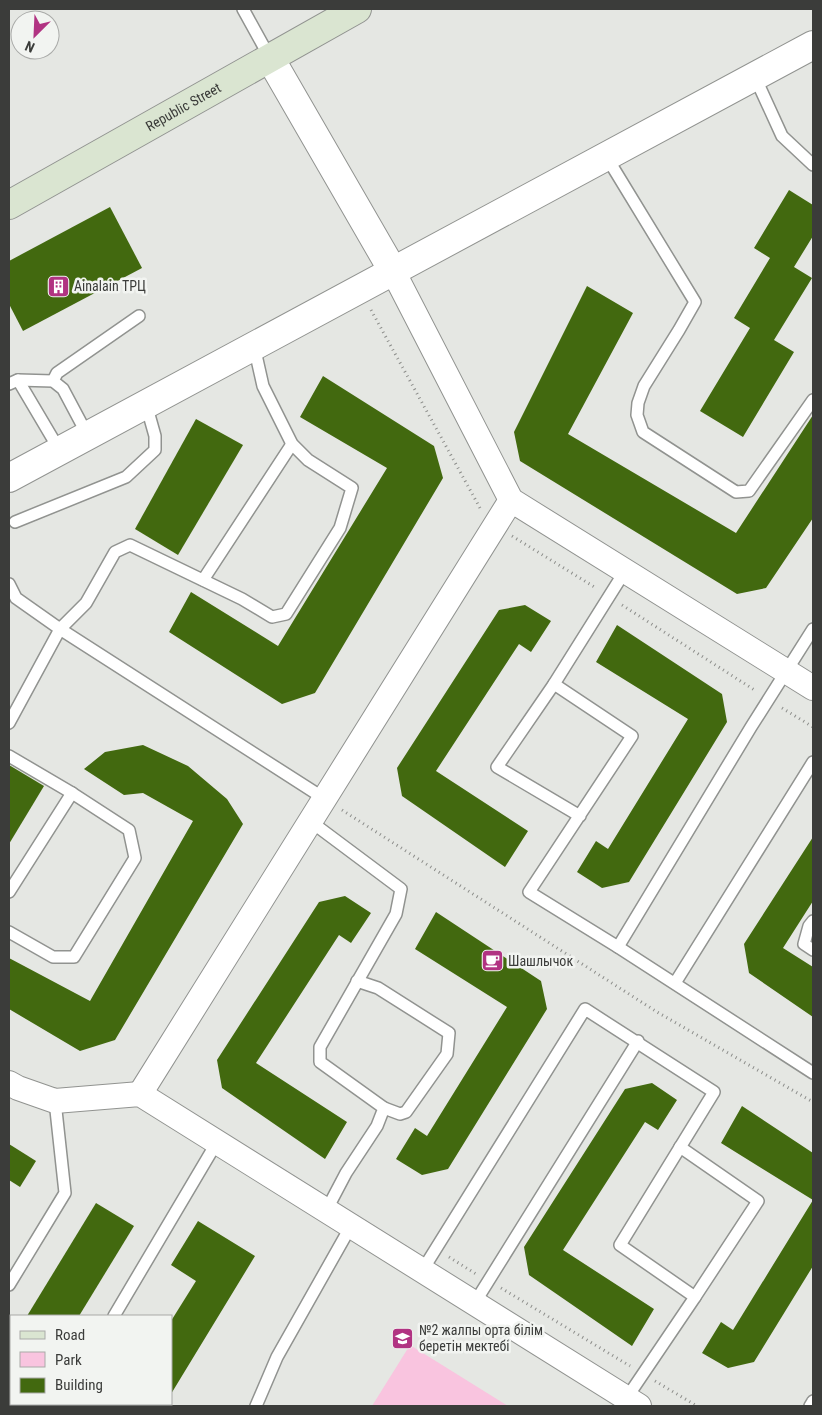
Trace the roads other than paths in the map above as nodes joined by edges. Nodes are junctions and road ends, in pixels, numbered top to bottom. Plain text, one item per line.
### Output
1 (243, 9) edge
2 (357, 9) edge
3 (813, 45) edge
4 (270, 58) junction
5 (755, 76) junction
6 (606, 156) junction
7 (813, 165) edge
8 (9, 205) edge
9 (393, 271) junction
10 (139, 316) dead end
11 (254, 346) junction
12 (52, 381) junction
13 (13, 382) edge
14 (813, 400) edge
15 (146, 404) junction
16 (88, 436) junction
17 (292, 444) junction
18 (60, 451) junction
19 (9, 478) edge
20 (512, 500) junction
21 (15, 522) dead end
22 (625, 571) junction
23 (203, 580) junction
24 (9, 584) edge
25 (813, 629) edge
26 (60, 630) junction
27 (786, 671) junction
28 (554, 684) junction
29 (813, 688) edge
30 (9, 723) edge
31 (9, 756) edge
32 (813, 762) edge
33 (72, 793) junction
34 (325, 799) junction
35 (580, 816) junction
36 (310, 821) junction
37 (9, 892) edge
38 (813, 921) edge
39 (9, 932) edge
40 (618, 947) junction
41 (813, 950) edge
42 (357, 981) junction
43 (675, 983) junction
44 (638, 1041) junction
45 (813, 1073) edge
46 (9, 1083) edge
47 (140, 1094) junction
48 (55, 1101) junction
49 (384, 1108) junction
50 (217, 1142) junction
51 (680, 1147) junction
52 (326, 1210) junction
53 (351, 1226) junction
54 (422, 1271) junction
55 (9, 1285) edge
56 (695, 1297) junction
57 (474, 1304) junction
58 (115, 1315) edge
59 (813, 1401) edge
60 (633, 1402) edge
61 (256, 1406) edge
62 (810, 1406) edge

1 - 4 lane
2 - 4 main road, Republic Street
3 - 5 street
4 - 8 main road, Republic Street
4 - 9 street
5 - 6 street
5 - 7 lane
6 - 9 street
6 - 14 lane
9 - 11 street
9 - 20 street
10 - 12 lane
11 - 15 street
11 - 17 lane
12 - 13 lane
12 - 16 lane
13 - 18 lane
15 - 16 street
15 - 21 lane
16 - 18 street
17 - 23 lane
17 - 23 lane
18 - 19 street
20 - 22 street
20 - 34 street
22 - 27 street
22 - 28 lane
23 - 26 lane
24 - 26 lane
25 - 27 lane
26 - 30 lane
26 - 34 lane
27 - 29 street
27 - 40 lane
28 - 35 lane
28 - 35 lane
31 - 33 lane
32 - 43 lane
33 - 37 lane
33 - 39 lane
34 - 36 street
35 - 40 lane
36 - 42 lane
36 - 47 street
38 - 41 lane
40 - 43 lane
42 - 49 lane
42 - 49 lane
43 - 45 lane
44 - 51 lane
44 - 54 lane
44 - 57 lane
46 - 48 street
47 - 48 street
47 - 50 street
48 - 55 lane
49 - 52 lane
50 - 52 street
50 - 58 lane
51 - 56 lane
51 - 56 lane
52 - 53 street
53 - 54 street
53 - 61 lane
54 - 57 street
56 - 60 lane
57 - 60 street
59 - 62 lane

